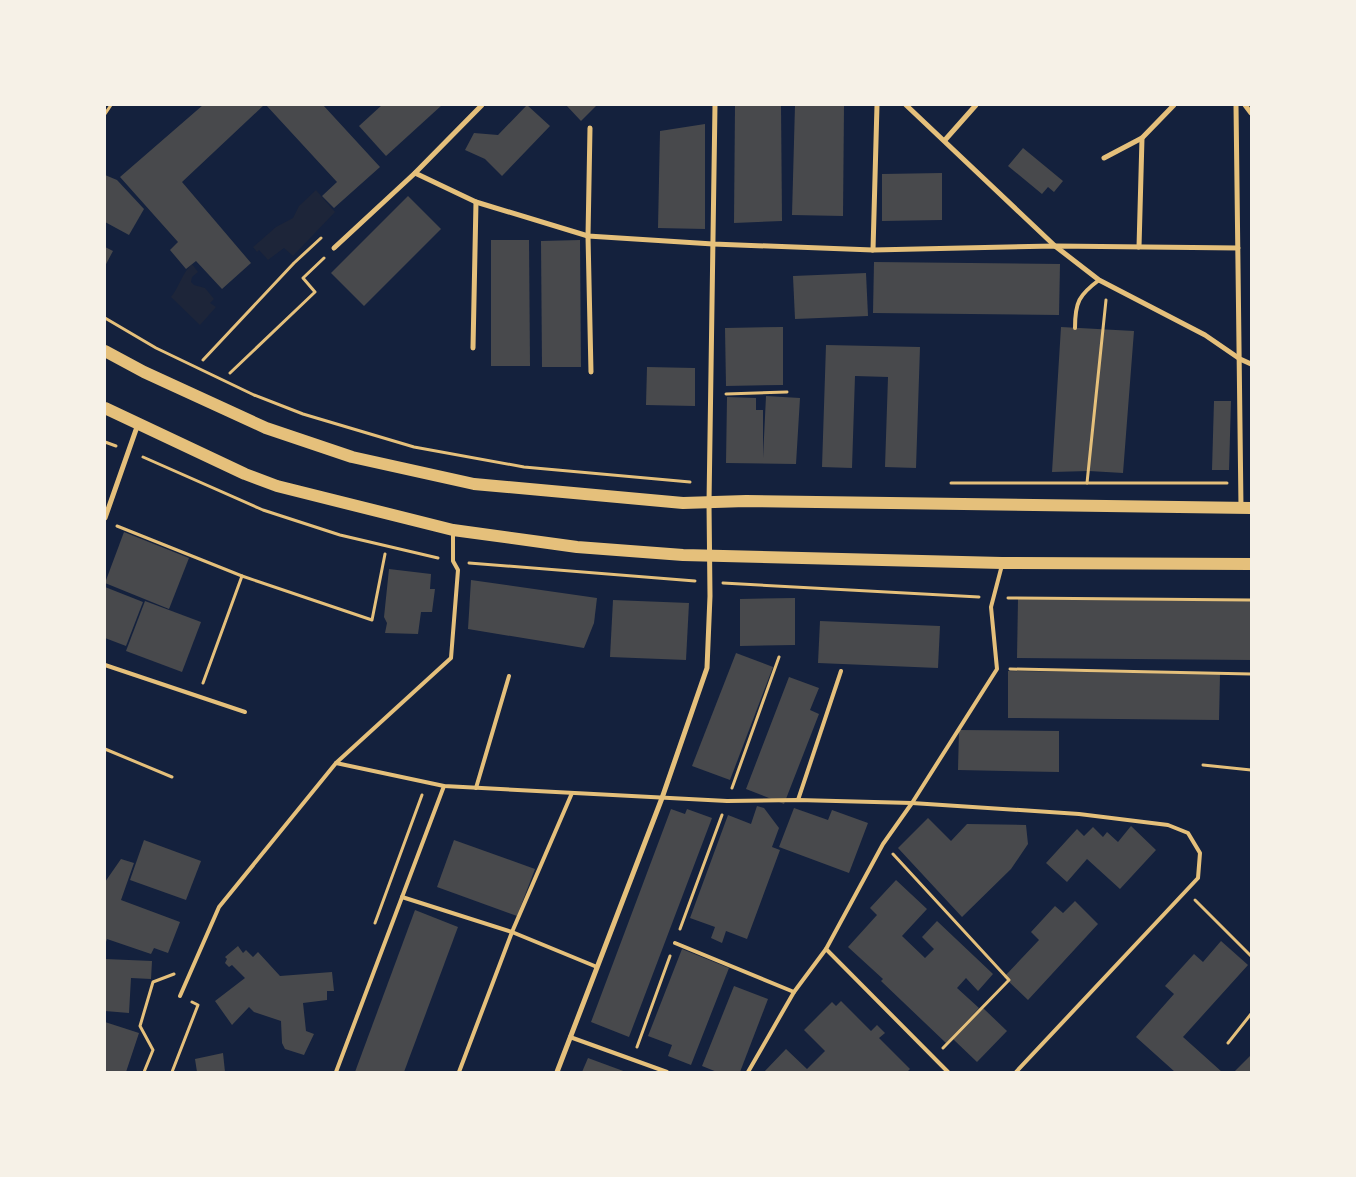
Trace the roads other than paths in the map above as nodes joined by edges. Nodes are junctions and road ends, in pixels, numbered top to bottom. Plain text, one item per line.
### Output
1 (482, 105) edge
2 (714, 105) edge
3 (877, 105) edge
4 (906, 105) edge
5 (976, 105) edge
6 (1174, 105) edge
7 (1236, 105) edge
8 (1245, 105) edge
9 (1251, 113) edge
10 (590, 128) dead end
11 (1142, 138) junction
12 (945, 140) junction
13 (1104, 158) dead end
14 (415, 173) junction
15 (476, 202) junction
16 (588, 236) junction
17 (713, 244) junction
18 (1055, 246) junction
19 (1139, 247) junction
20 (334, 248) road end
21 (1238, 248) junction
22 (873, 250) junction
23 (1099, 280) junction
24 (1074, 328) dead end
25 (473, 348) dead end
26 (105, 351) edge
27 (1240, 359) junction
28 (1251, 364) edge
29 (591, 372) dead end
30 (105, 408) edge
31 (138, 424) junction
32 (709, 503) junction
33 (1246, 508) edge
34 (105, 518) edge
35 (453, 530) junction
36 (710, 556) junction
37 (1002, 563) junction
38 (1251, 564) edge
39 (105, 665) edge
40 (841, 671) dead end
41 (509, 676) dead end
42 (245, 712) dead end
43 (336, 763) junction
44 (444, 786) junction
45 (476, 788) junction
46 (572, 793) junction
47 (662, 798) junction
48 (798, 800) junction
49 (912, 803) junction
50 (402, 897) junction
51 (512, 932) junction
52 (675, 943) dead end
53 (826, 949) junction
54 (597, 967) junction
55 (794, 992) junction
56 (180, 996) road end
57 (570, 1037) junction
58 (336, 1072) edge
59 (459, 1072) edge
60 (557, 1072) edge
61 (667, 1072) edge
62 (748, 1072) edge
63 (948, 1072) edge
64 (1016, 1072) edge

1 - 14 street
2 - 17 street
3 - 22 street
4 - 12 street
5 - 12 street
6 - 11 street
7 - 21 street
8 - 9 street
10 - 16 street
11 - 13 street
11 - 19 street
12 - 18 street
14 - 15 street
14 - 20 street
15 - 16 street
15 - 25 street
16 - 17 street
16 - 29 street
17 - 22 street
17 - 32 street
18 - 19 street
18 - 22 street
18 - 23 street
19 - 21 street
21 - 27 street
23 - 24 lane
23 - 27 street
26 - 32 main road
27 - 28 street
27 - 33 street
30 - 31 main road
31 - 34 street
31 - 35 main road
32 - 33 main road
32 - 36 street
35 - 36 main road
35 - 43 lane
36 - 37 main road
36 - 47 street
37 - 38 main road
37 - 49 lane
39 - 42 lane
40 - 48 lane
41 - 45 lane
43 - 44 lane
43 - 56 lane
44 - 45 lane
44 - 50 lane
45 - 46 lane
46 - 47 lane
46 - 51 lane
47 - 48 lane
47 - 54 street
48 - 49 lane
49 - 53 lane
49 - 64 lane
50 - 51 lane
50 - 58 lane
51 - 54 lane
51 - 59 lane
52 - 55 lane
53 - 55 lane
53 - 63 lane
54 - 57 street
55 - 62 lane
57 - 60 street
57 - 61 lane

